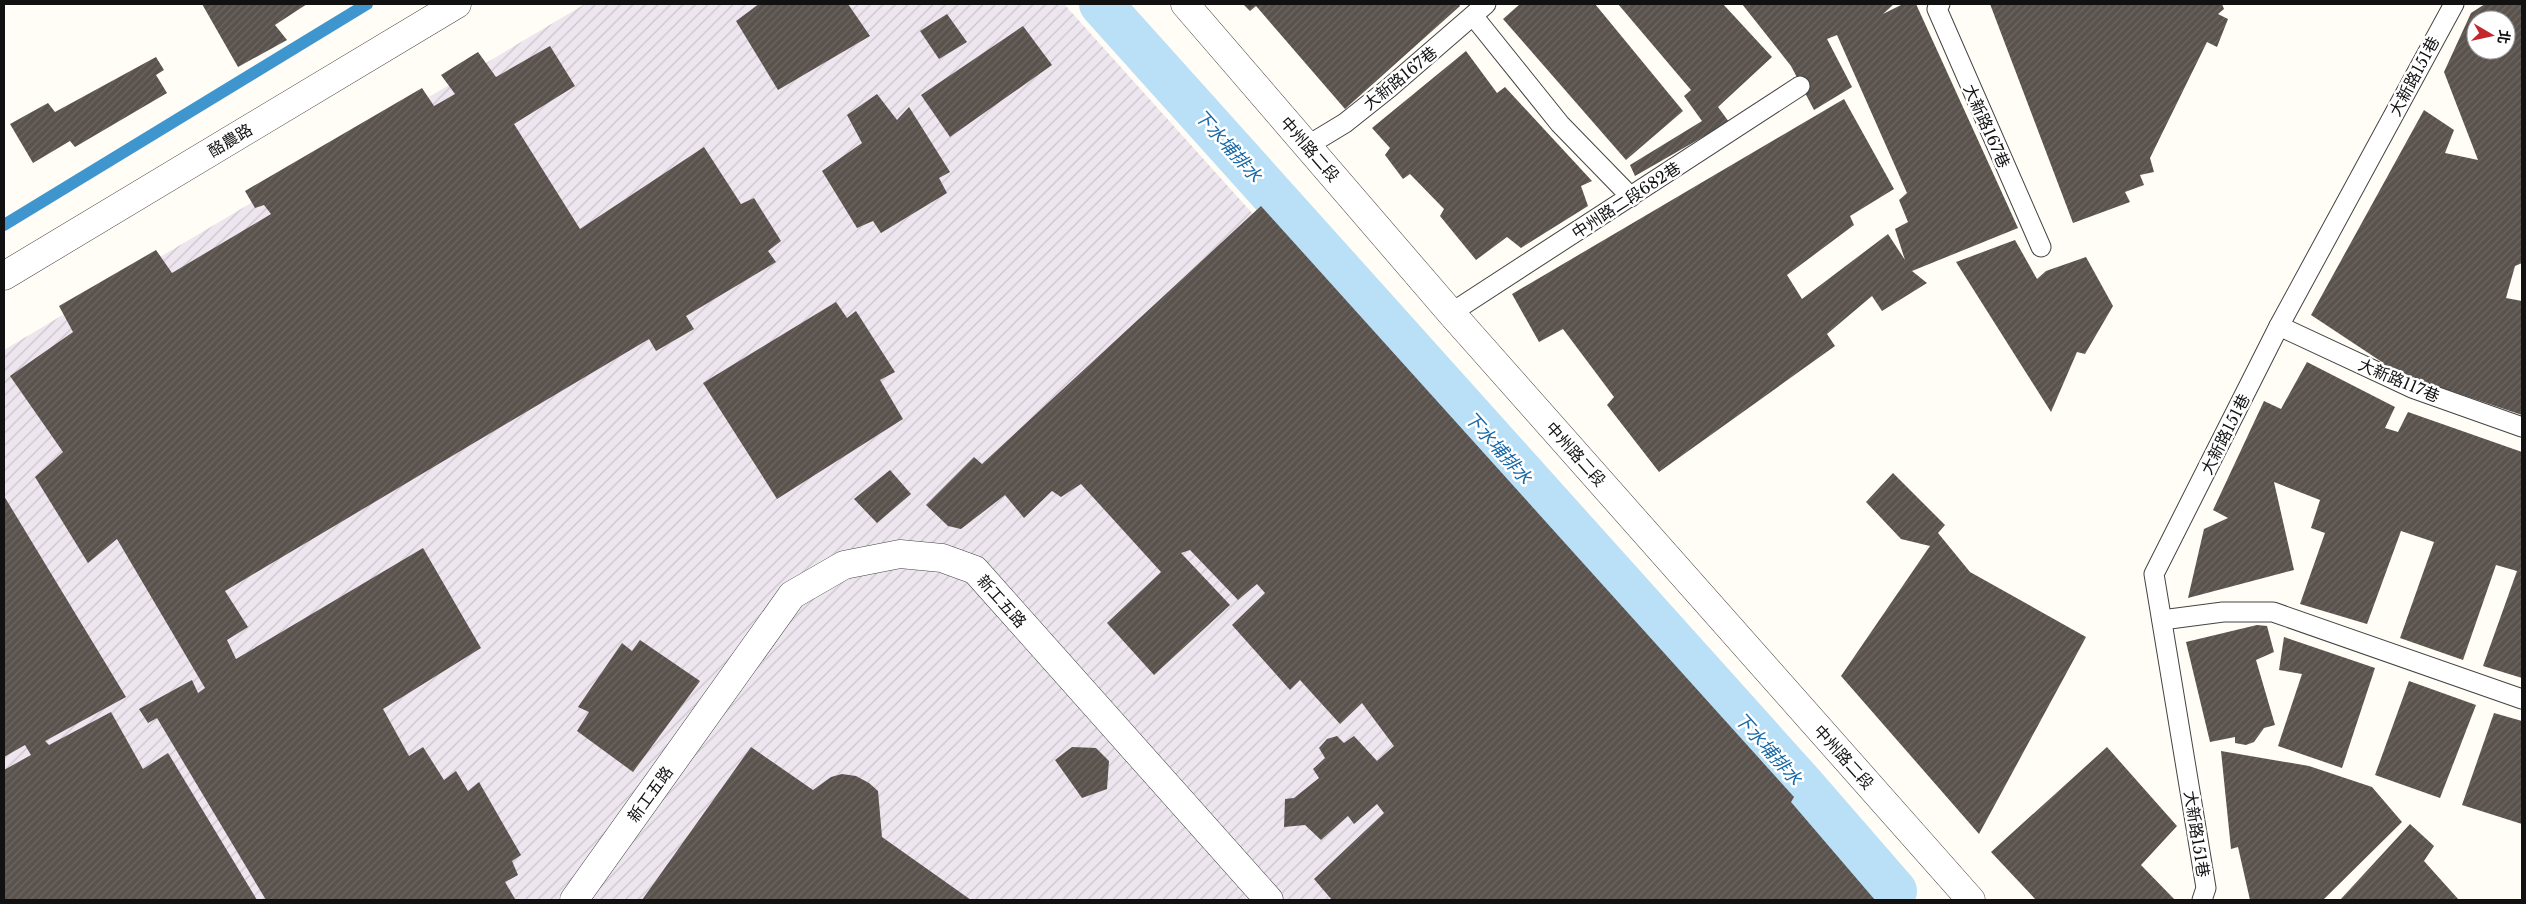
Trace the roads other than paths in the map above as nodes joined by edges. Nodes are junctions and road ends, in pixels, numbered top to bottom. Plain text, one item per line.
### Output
1 (457, 4) edge
2 (1185, 4) edge
3 (1940, 4) edge
4 (2454, 4) edge
5 (1480, 10) edge
6 (1800, 86) dead end
7 (1307, 146) junction
8 (1632, 197) junction
9 (2041, 247) dead end
10 (4, 276) edge
11 (1451, 313) junction
12 (2279, 326) junction
13 (2522, 428) edge
14 (2162, 620) junction
15 (2522, 699) edge
16 (574, 900) edge
17 (1269, 900) edge
18 (1971, 900) edge
19 (2202, 900) edge

1 - 10 street, 酪農路
2 - 7 street, 中州路二段
3 - 9 lane, 大新路167巷
4 - 12 lane, 大新路151巷
5 - 7 lane, 大新路167巷
5 - 8 lane
6 - 8 lane, 中州路二段682巷
7 - 11 street, 中州路二段
8 - 11 lane, 中州路二段682巷
11 - 18 street, 中州路二段
12 - 13 lane, 大新路117巷
12 - 14 lane, 大新路151巷
14 - 15 lane
14 - 19 lane, 大新路151巷
16 - 17 street, 新工五路

